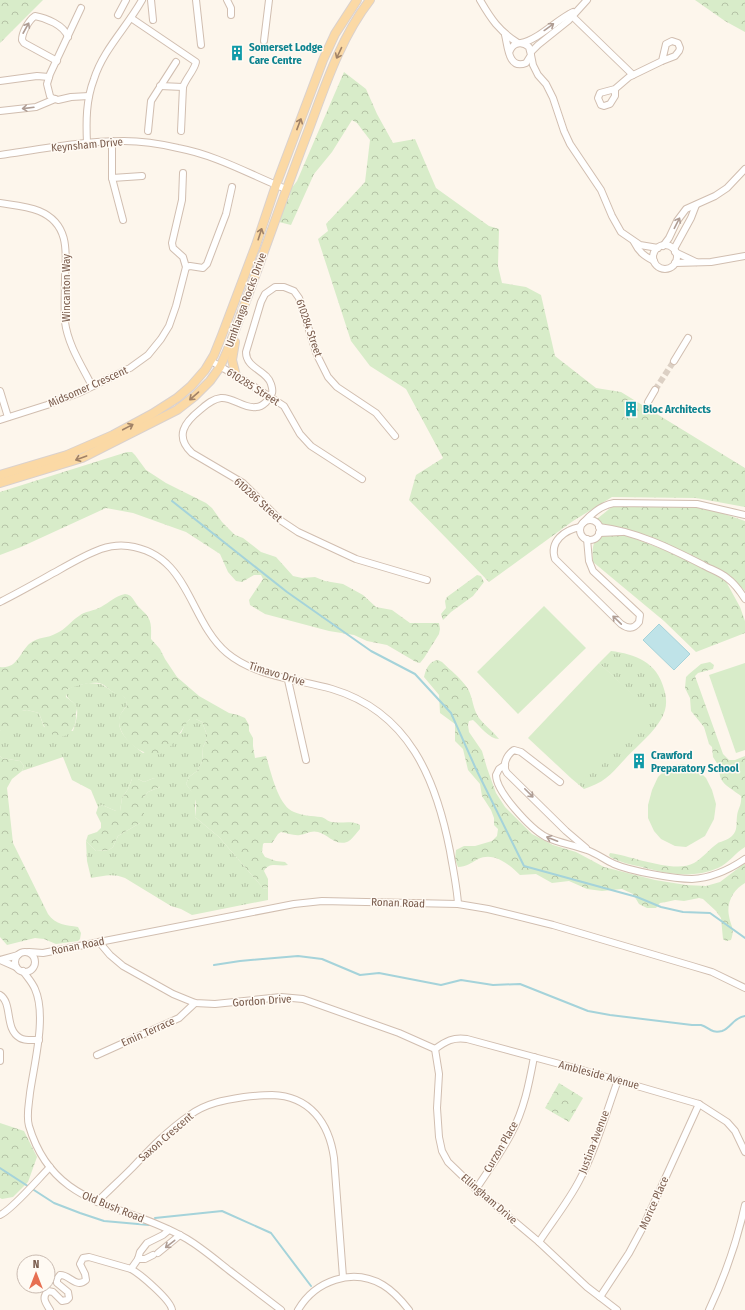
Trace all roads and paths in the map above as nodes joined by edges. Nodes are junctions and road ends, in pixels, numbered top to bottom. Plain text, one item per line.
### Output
1 (126, 0) edge
2 (142, 0) edge
3 (151, 0) edge
4 (196, 0) edge
5 (227, 0) edge
6 (269, 0) edge
7 (357, 0) edge
8 (370, 0) edge
9 (480, 0) edge
10 (587, 0) edge
11 (81, 8) dead end
12 (573, 14) junction
13 (118, 15) dead end
14 (231, 15) dead end
15 (131, 18) junction
16 (153, 20) dead end
17 (505, 35) junction
18 (68, 37) junction
19 (264, 41) dead end
20 (520, 43) junction
21 (201, 45) dead end
22 (509, 53) junction
23 (531, 54) junction
24 (57, 61) junction
25 (662, 61) dead end
26 (176, 62) dead end
27 (520, 64) junction
28 (538, 75) junction
29 (634, 75) junction
30 (49, 77) junction
31 (0, 81) edge
32 (160, 86) junction
33 (183, 87) junction
34 (615, 89) dead end
35 (89, 96) junction
36 (55, 99) junction
37 (0, 111) edge
38 (148, 131) dead end
39 (181, 131) dead end
40 (112, 141) junction
41 (87, 143) junction
42 (0, 155) edge
43 (745, 169) edge
44 (183, 173) dead end
45 (142, 176) dead end
46 (112, 178) junction
47 (276, 185) junction
48 (232, 187) dead end
49 (286, 189) junction
50 (0, 203) edge
51 (696, 205) junction
52 (123, 220) dead end
53 (633, 241) junction
54 (660, 247) junction
55 (675, 251) junction
56 (745, 256) edge
57 (654, 261) junction
58 (675, 263) junction
59 (697, 263) junction
60 (186, 267) junction
61 (239, 320) junction
62 (688, 338) dead end
63 (210, 361) junction
64 (674, 361) tunnel mouth
65 (220, 367) junction
66 (236, 376) junction
67 (92, 386) junction
68 (655, 390) tunnel mouth
69 (0, 391) edge
70 (270, 397) junction
71 (648, 402) dead end
72 (8, 417) junction
73 (0, 420) edge
74 (395, 436) dead end
75 (0, 474) edge
76 (362, 479) dead end
77 (0, 483) edge
78 (598, 510) junction
79 (745, 514) edge
80 (593, 521) junction
81 (582, 525) junction
82 (599, 530) junction
83 (590, 539) junction
84 (427, 580) dead end
85 (745, 599) edge
86 (0, 602) edge
87 (288, 680) junction
88 (306, 760) dead end
89 (505, 764) junction
90 (560, 782) dead end
91 (589, 851) junction
92 (745, 859) edge
93 (458, 904) junction
94 (99, 942) junction
95 (29, 952) junction
96 (43, 953) junction
97 (18, 955) junction
98 (0, 960) edge
99 (35, 960) junction
100 (16, 967) junction
101 (32, 968) junction
102 (23, 972) junction
103 (30, 980) junction
104 (745, 988) edge
105 (0, 995) edge
106 (195, 1003) junction
107 (39, 1040) junction
108 (435, 1049) junction
109 (0, 1052) edge
110 (97, 1055) dead end
111 (534, 1057) junction
112 (0, 1061) edge
113 (618, 1080) junction
114 (699, 1104) junction
115 (745, 1152) edge
116 (50, 1167) junction
117 (476, 1189) junction
118 (97, 1202) junction
119 (745, 1205) edge
120 (0, 1215) edge
121 (169, 1230) junction
122 (180, 1236) junction
123 (539, 1242) junction
124 (138, 1259) junction
125 (131, 1269) junction
126 (343, 1277) junction
127 (600, 1297) junction
128 (50, 1310) edge
129 (172, 1310) edge
130 (281, 1310) edge
131 (298, 1310) edge
132 (409, 1310) edge
133 (617, 1310) edge
134 (709, 1310) edge

1 - 13 street
2 - 15 street
3 - 16 street
4 - 21 street
5 - 14 street
6 - 19 street
47 -> 7 main road, Umhlanga Rocks Drive
8 -> 49 main road, Umhlanga Rocks Drive
9 - 17 street
10 - 12 street
11 - 18 street
20 -> 12 street
12 - 23 street
12 - 29 street
15 - 33 street
15 - 35 street
17 - 20 street
17 - 22 street
18 - 24 street
24 -> 18 street
20 - 22 street
20 - 23 street
22 - 27 street
23 - 27 street
23 - 28 street
24 - 30 street
25 - 29 street
26 - 32 street
27 - 28 street
28 - 53 street
29 - 34 street
30 - 31 street
30 - 36 street
32 - 33 street
32 - 38 street
33 - 39 street
35 - 36 street
35 - 41 street
36 -> 37 street
40 - 41 street, Keynsham Drive
40 - 46 street
40 - 47 street, Keynsham Drive
41 - 42 street, Keynsham Drive
43 - 51 street
44 - 60 street
45 - 46 street
46 - 52 street
47 - 49 street, Keynsham Drive
63 -> 47 main road, Umhlanga Rocks Drive
48 - 60 street
49 - 61 main road, Umhlanga Rocks Drive
50 - 67 street, Wincanton Way
54 -> 51 street
51 - 55 street
53 - 54 street
53 - 57 street
54 - 55 street
54 - 57 street
55 - 58 street
55 - 59 street
56 - 59 street
57 - 58 street
58 - 59 street
60 - 67 street, Midsomer Crescent
61 - 65 main road, Umhlanga Rocks Drive
61 - 66 main road
62 - 64 street
63 - 65 street, 610285 Street
75 -> 63 main road, Umhlanga Rocks Drive
65 - 66 street, 610285 Street
65 -> 77 main road, Umhlanga Rocks Drive
66 - 70 street, 610285 Street
67 - 72 street, Midsomer Crescent
68 - 71 street
69 - 72 street
70 - 74 street, 610284 Street
70 - 76 street, 610285 Street
70 - 84 street, 610286 Street
72 - 73 street, Midsomer Crescent
78 - 79 street
78 - 80 street
78 - 81 street
80 - 81 street
80 - 82 street
81 - 83 street
83 -> 81 street
82 - 83 street
82 - 85 street
86 - 87 street, Timavo Drive
87 - 88 street
87 - 93 street, Timavo Drive
89 - 90 street
89 -> 91 street
91 -> 89 street
91 - 92 street
93 - 94 street, Ronan Road
93 - 104 street, Ronan Road
94 - 96 street, Ronan Road
94 - 106 street, Gordon Drive
95 - 96 street, Ronan Road
95 - 97 street
95 - 99 street
96 - 99 street, Ronan Road
97 - 98 street
97 - 100 street
98 - 100 street
99 - 101 street
100 - 102 street
101 - 102 street
101 - 103 street
102 - 103 street, Old Bush Road
103 - 107 street, Old Bush Road
105 - 107 street
106 - 108 street, Gordon Drive
106 - 110 street, Emin Terrace
107 - 116 street, Old Bush Road
108 - 111 street, Ambleside Avenue
108 - 117 street, Ellingham Drive
109 - 112 street
111 - 113 street, Ambleside Avenue
111 - 117 street, Curzon Place
113 - 114 street, Ambleside Avenue
113 - 123 street, Justina Avenue
114 - 115 street, Ambleside Avenue
114 - 127 street, Morice Place
116 - 118 street, Old Bush Road
116 - 120 street
117 - 123 street, Ellingham Drive
118 - 121 street, Old Bush Road
118 - 126 street, Saxon Crescent
119 - 134 street
121 - 122 street, Old Bush Road
121 - 124 street
122 -> 124 street
122 - 130 street, Old Bush Road
123 - 127 street, Ellingham Drive
124 - 125 street
125 - 128 street
125 - 129 street
126 - 131 street
126 - 132 street
127 - 133 street, Ellingham Drive

